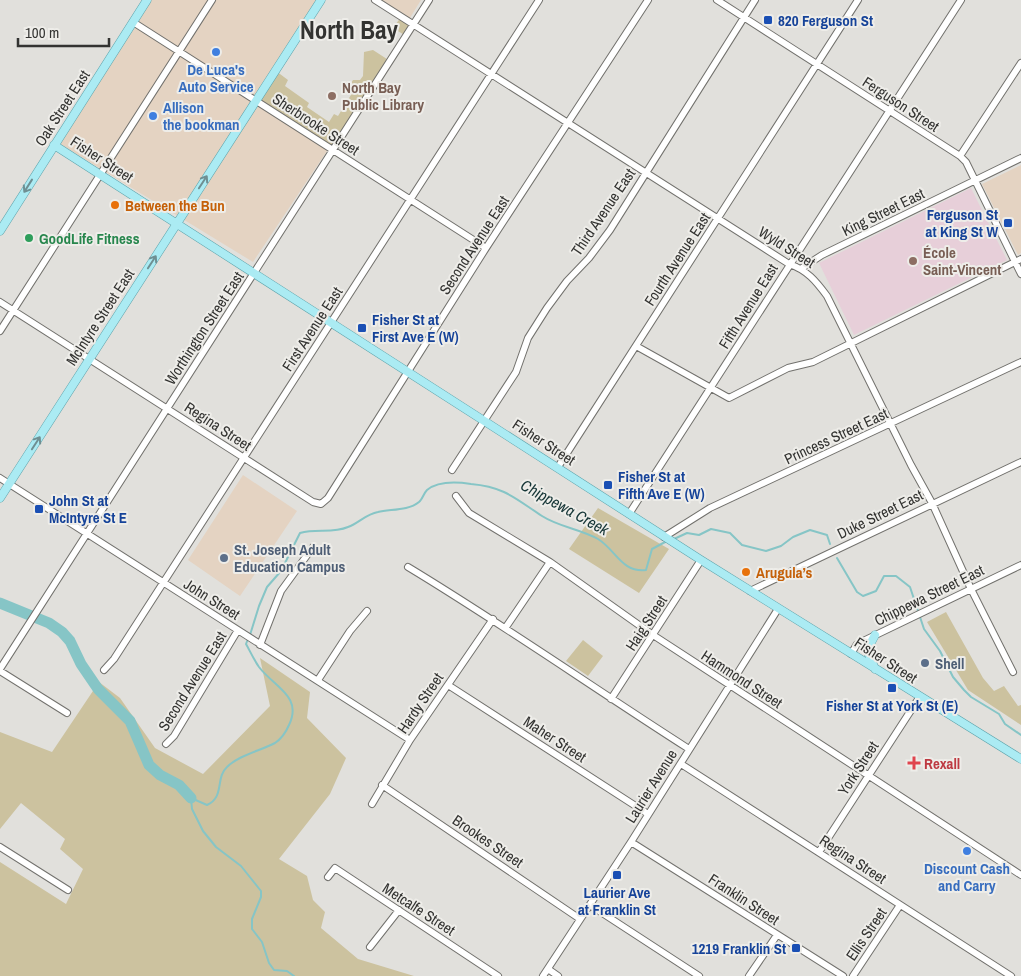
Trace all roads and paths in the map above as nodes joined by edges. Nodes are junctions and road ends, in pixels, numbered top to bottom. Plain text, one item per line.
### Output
1 (147, 0) edge
2 (212, 0) edge
3 (321, 0) edge
4 (375, 0) edge
5 (430, 0) edge
6 (539, 0) edge
7 (648, 0) edge
8 (718, 0) edge
9 (755, 0) edge
10 (858, 0) edge
11 (960, 0) edge
12 (744, 17) junction
13 (133, 22) junction
14 (414, 25) junction
15 (179, 51) junction
16 (816, 64) junction
17 (1021, 64) edge
18 (492, 73) junction
19 (257, 100) junction
20 (890, 111) junction
21 (569, 123) junction
22 (54, 145) junction
23 (334, 151) junction
24 (960, 156) junction
25 (1021, 158) edge
26 (645, 172) junction
27 (100, 175) junction
28 (975, 181) junction
29 (410, 200) junction
30 (718, 218) junction
31 (177, 223) junction
32 (0, 231) edge
33 (486, 248) junction
34 (1018, 261) edge
35 (789, 264) junction
36 (802, 268) junction
37 (254, 273) junction
38 (1021, 274) edge
39 (0, 302) edge
40 (13, 311) junction
41 (332, 324) junction
42 (0, 331) edge
43 (851, 343) junction
44 (636, 346) junction
45 (90, 360) junction
46 (1021, 362) edge
47 (408, 371) junction
48 (711, 389) junction
49 (167, 408) junction
50 (485, 421) junction
51 (892, 424) junction
52 (244, 458) junction
53 (1021, 462) edge
54 (558, 467) junction
55 (452, 470) dead end
56 (0, 478) edge
57 (9, 484) junction
58 (456, 496) dead end
59 (0, 498) edge
60 (932, 503) junction
61 (321, 504) joint
62 (629, 514) junction
63 (88, 534) junction
64 (667, 538) junction
65 (313, 547) dead end
66 (701, 560) junction
67 (550, 562) junction
68 (1021, 564) edge
69 (408, 567) dead end
70 (163, 582) junction
71 (971, 589) junction
72 (750, 591) junction
73 (778, 609) junction
74 (367, 611) dead end
75 (493, 619) junction
76 (506, 627) junction
77 (239, 631) junction
78 (875, 635) junction
79 (653, 636) junction
80 (260, 645) junction
81 (851, 654) junction
82 (875, 669) junction
83 (0, 670) edge
84 (104, 670) dead end
85 (1013, 672) dead end
86 (318, 680) junction
87 (448, 685) junction
88 (729, 686) junction
89 (919, 698) junction
90 (611, 699) junction
91 (67, 713) dead end
92 (410, 740) junction
93 (166, 744) dead end
94 (689, 749) junction
95 (1021, 759) edge
96 (681, 764) junction
97 (867, 777) junction
98 (382, 785) junction
99 (372, 804) dead end
100 (648, 814) junction
101 (632, 842) junction
102 (0, 847) edge
103 (819, 852) junction
104 (1021, 875) edge
105 (328, 877) dead end
106 (68, 890) dead end
107 (590, 905) junction
108 (900, 905) junction
109 (399, 910) junction
110 (580, 919) junction
111 (777, 935) junction
112 (370, 947) dead end
113 (548, 969) junction
114 (498, 976) edge
115 (543, 976) edge
116 (558, 976) edge
117 (699, 976) edge
118 (749, 976) edge
119 (843, 976) edge
120 (853, 976) edge
121 (1010, 976) edge

1 - 13 main road, Oak Street East
2 - 15 street
3 - 19 main road, McIntyre Street East
4 - 14 street, Wyld Street
5 - 14 street, Worthington Street East
6 - 18 street, First Avenue East
7 - 21 street, Second Avenue East
8 - 12 street, Ferguson Street
9 - 12 street, Third Avenue East
10 - 16 street, Fourth Avenue East
11 - 20 street, Fifth Avenue East
12 - 16 street, Ferguson Street
12 - 26 street, Third Avenue East
13 - 15 street, Sherbrooke Street
13 - 22 main road, Oak Street East
14 - 18 street, Wyld Street
14 - 23 street, Worthington Street East
15 - 19 street, Sherbrooke Street
15 - 27 street
16 - 20 street, Ferguson Street
16 - 30 street, Fourth Avenue East
17 - 24 street
18 - 21 street, Wyld Street
18 - 29 street, First Avenue East
19 - 23 street, Sherbrooke Street
31 -> 19 main road, McIntyre Street East
20 - 24 street, Ferguson Street
20 - 35 street, Fifth Avenue East
21 - 26 street, Wyld Street
21 - 33 street, Second Avenue East
22 - 27 main road, Fisher Street
22 -> 32 main road, Oak Street East
23 - 29 street, Sherbrooke Street
23 - 37 street, Worthington Street East
24 - 28 street, Ferguson Street
25 - 28 street, King Street East
26 - 30 street, Wyld Street
26 - 50 street, Third Avenue East
27 - 31 main road, Fisher Street
27 - 40 street
28 - 34 street, Ferguson Street
28 - 36 street, King Street East
29 - 33 street, Sherbrooke Street
29 - 41 street, First Avenue East
30 - 35 street, Wyld Street
30 - 44 street, Fourth Avenue East
31 - 37 main road, Fisher Street
45 -> 31 main road, McIntyre Street East
33 - 47 street, Second Avenue East
34 - 38 street, Ferguson Street
34 - 43 street
35 - 36 street, Wyld Street
35 - 48 street, Fifth Avenue East
36 - 43 street, Wyld Street
37 - 41 main road, Fisher Street
37 - 49 street, Worthington Street East
39 - 40 street, Regina Street
40 - 42 street
40 - 45 street, Regina Street
41 - 47 main road, Fisher Street
41 - 52 street, First Avenue East
43 - 48 street
43 - 51 street, Wyld Street
44 - 48 street
44 - 54 street, Fourth Avenue East
45 - 49 street, Regina Street
57 -> 45 main road, McIntyre Street East
46 - 51 street, Princess Street East
47 - 50 main road, Fisher Street
47 - 61 street, Second Avenue East
48 - 62 street, Fifth Avenue East
49 - 52 street, Regina Street
49 - 63 street, Worthington Street East
50 - 54 main road, Fisher Street
50 - 55 street, Third Avenue East
51 - 60 street, Wyld Street
51 - 64 street, Princess Street East
52 - 61 street, Regina Street
52 - 70 street, First Avenue East
53 - 60 street, Duke Street East
54 - 62 main road, Fisher Street
56 - 57 street, John Street
57 - 59 main road, McIntyre Street East
57 - 63 street, John Street
58 - 67 street, Hammond Street
60 - 71 street, Wyld Street
60 - 72 street, Duke Street East
62 - 64 main road, Fisher Street
63 - 70 street, John Street
63 - 83 street, Worthington Street East
64 - 66 main road, Fisher Street
65 - 80 street
66 - 72 main road, Fisher Street
66 - 79 street, Haig Street
67 - 76 street
67 - 79 street, Hammond Street
68 - 71 street, Chippewa Street East
69 - 75 street
70 - 77 street, John Street
70 - 84 street, First Avenue East
71 - 78 street, Chippewa Street East
71 - 85 street, Wyld Street
72 - 73 main road, Fisher Street
73 - 81 main road, Fisher Street
73 - 88 street, Laurier Avenue
74 - 86 street
75 - 76 street
75 - 87 street, Hardy Street
76 - 90 street
77 - 80 street, John Street
77 - 93 street, Second Avenue East
78 - 81 street, Chippewa Street East
78 - 82 main road
79 - 88 street, Hammond Street
79 - 90 street, Haig Street
80 - 86 street, John Street
81 - 82 main road, Fisher Street
82 - 89 main road, Fisher Street
83 - 91 street
86 - 92 street, John Street
87 - 92 street, Hardy Street
87 - 100 street, Maher Street
88 - 94 street, Laurier Avenue
88 - 97 street, Hammond Street
89 - 95 main road, Fisher Street
89 - 97 street, York Street
90 - 94 street
92 - 98 street, Hardy Street
94 - 96 street, Laurier Avenue
96 - 100 street, Laurier Avenue
96 - 103 street, Regina Street
97 - 103 street, York Street
97 - 104 street, Hammond Street
98 - 99 street, Hardy Street
98 - 110 street, Brookes Street
100 - 101 street, Laurier Avenue
101 - 107 street, Laurier Avenue
101 - 111 street, Franklin Street
102 - 106 street
103 - 108 street, Regina Street
105 - 109 street, Metcalfe Street
107 - 110 street, Laurier Avenue
107 - 117 street
108 - 120 street, Ellis Street
108 - 121 street, Regina Street
109 - 112 street
109 - 114 street, Metcalfe Street
110 - 113 street, Laurier Avenue
111 - 118 street
111 - 119 street, Franklin Street
113 - 115 street, Laurier Avenue
113 - 116 street

